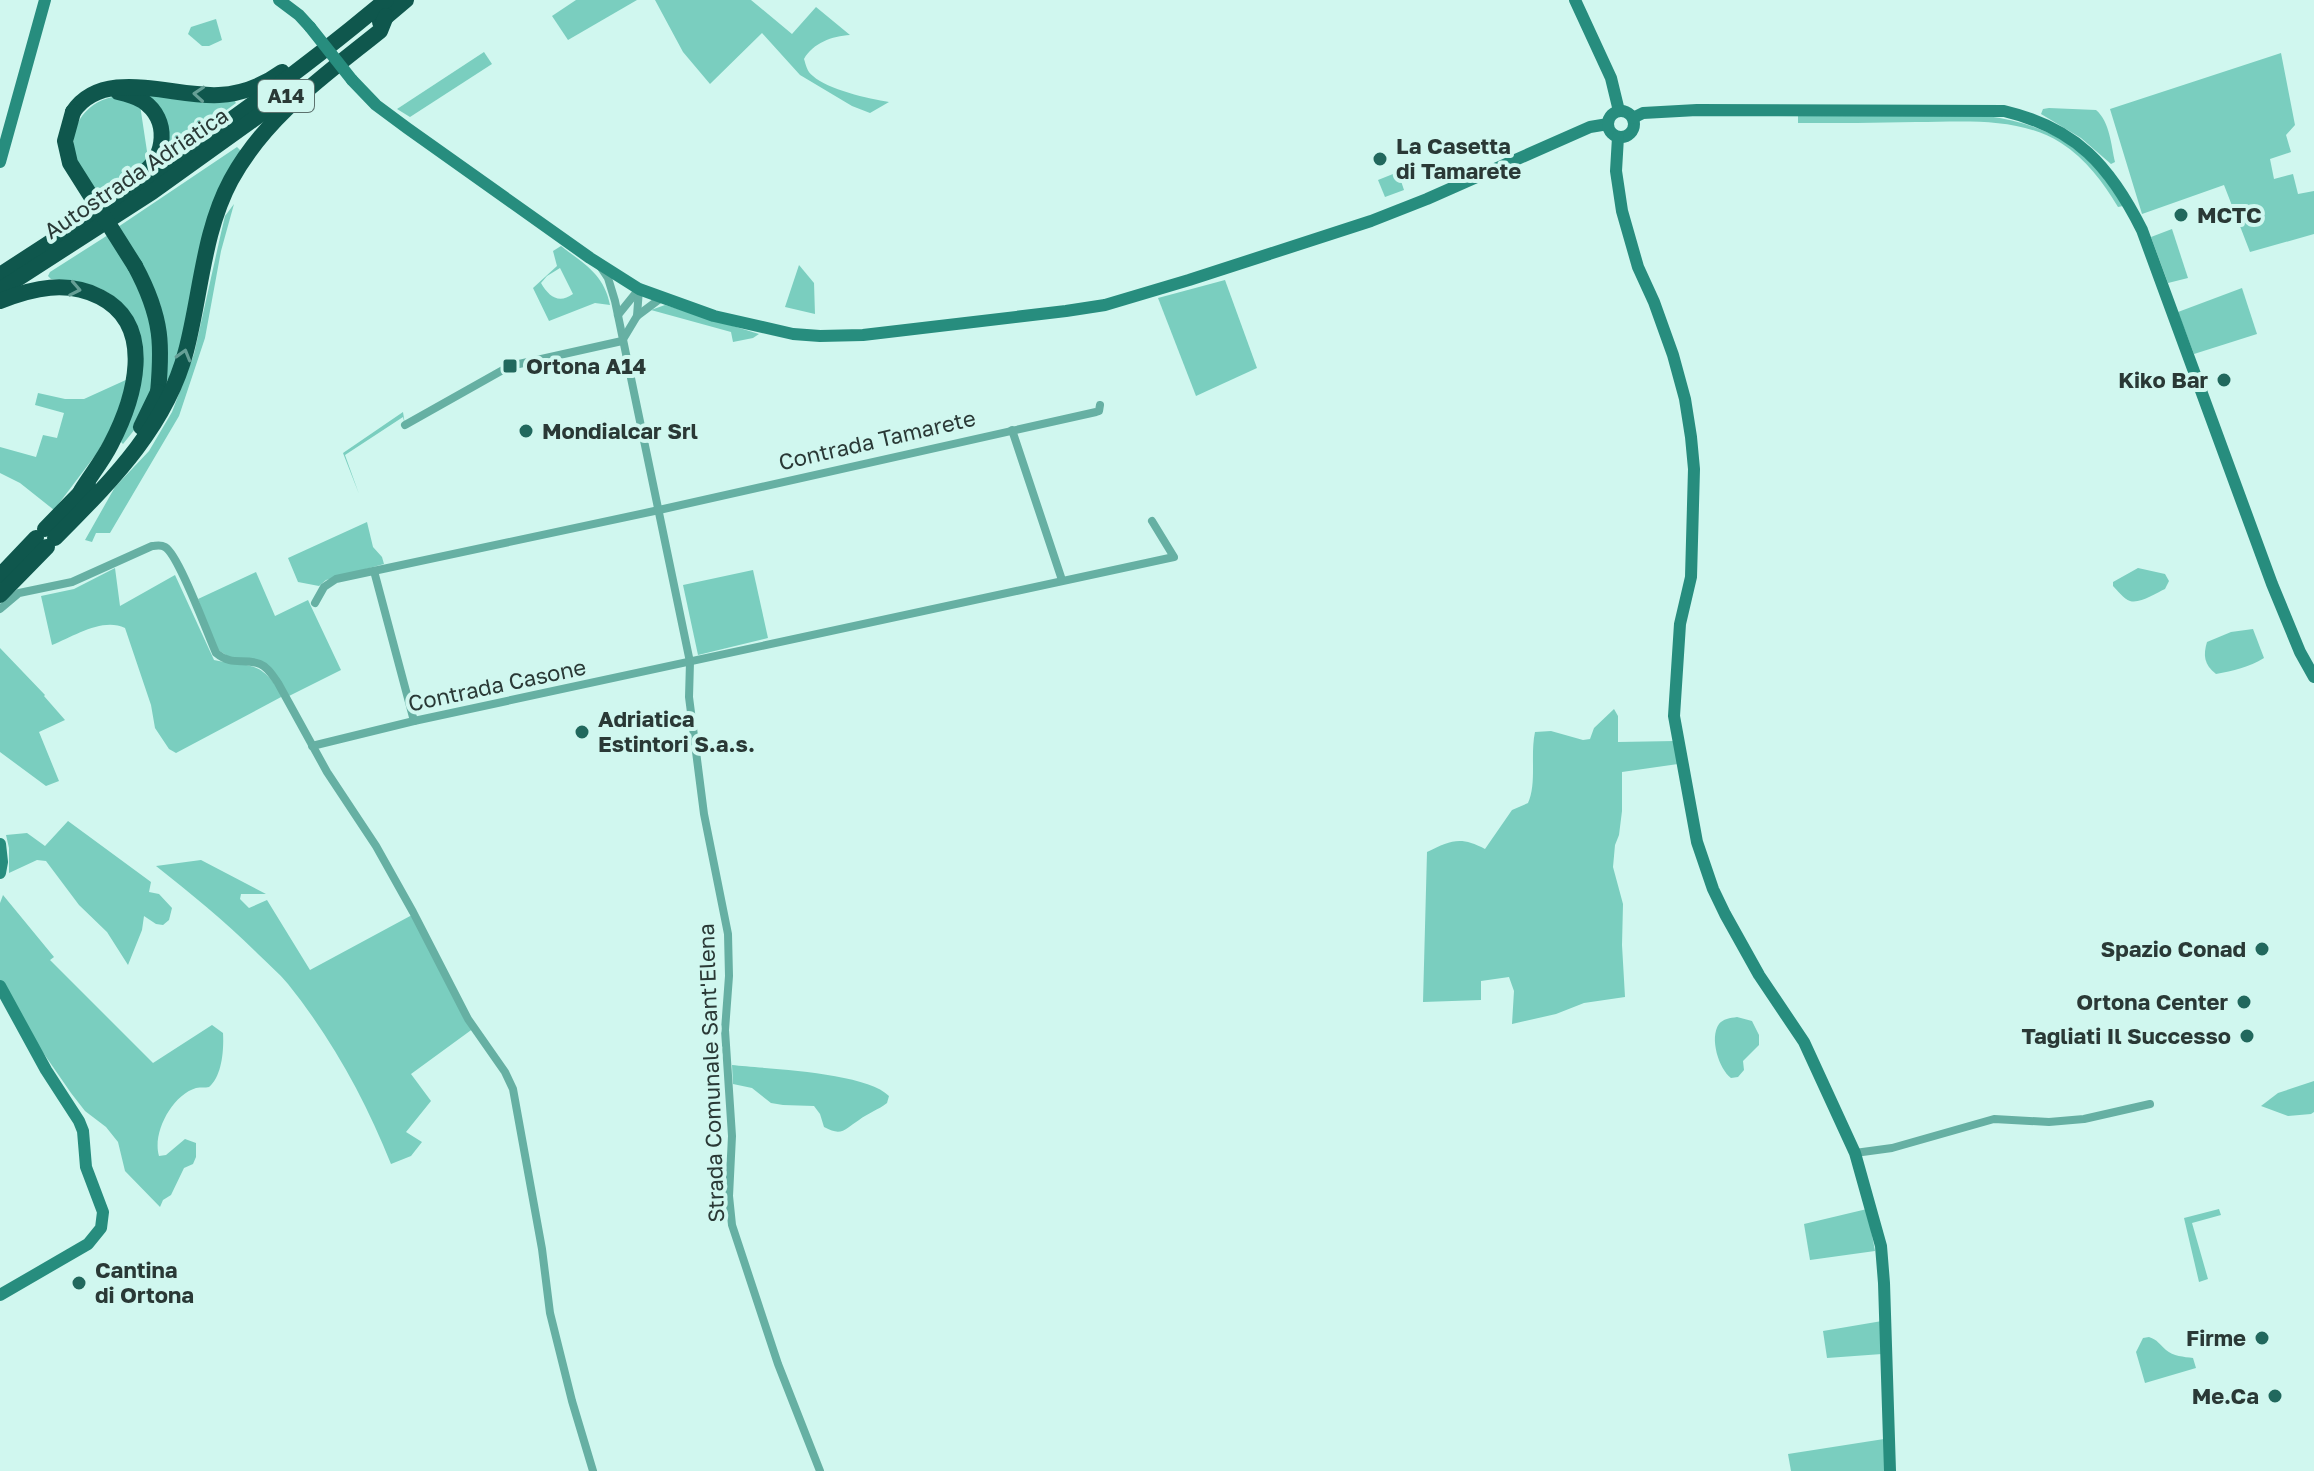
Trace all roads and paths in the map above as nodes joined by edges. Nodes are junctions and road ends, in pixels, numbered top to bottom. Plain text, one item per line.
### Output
1 (45, 0) edge
2 (279, 0) edge
3 (406, 0) edge
4 (1575, 0) edge
5 (386, 8) edge
6 (322, 52) junction
7 (109, 89) junction
8 (1619, 111) junction
9 (1633, 118) junction
10 (1608, 124) junction
11 (1618, 137) junction
12 (0, 162) edge
13 (132, 190) junction
14 (598, 263) junction
15 (0, 275) edge
16 (639, 289) junction
17 (0, 290) edge
18 (661, 298) junction
19 (0, 301) edge
20 (618, 315) junction
21 (637, 316) junction
22 (622, 341) junction
23 (158, 392) junction
24 (1100, 405) dead end
25 (405, 425) dead end
26 (152, 426) junction
27 (1012, 430) junction
28 (81, 491) junction
29 (659, 510) junction
30 (1152, 521) dead end
31 (46, 538) junction
32 (374, 571) junction
33 (0, 576) edge
34 (1062, 580) junction
35 (0, 595) edge
36 (315, 603) dead end
37 (0, 609) edge
38 (690, 662) junction
39 (2314, 677) edge
40 (414, 721) junction
41 (312, 746) junction
42 (0, 844) edge
43 (0, 873) edge
44 (0, 986) edge
45 (2150, 1104) dead end
46 (1855, 1153) junction
47 (0, 1295) edge
48 (593, 1471) edge
49 (820, 1471) edge
50 (1890, 1471) edge

1 - 12 main road
2 - 14 main road, bridge
3 - 5 highway, Autostrada Adriatica / A14
4 - 8 main road
5 - 6 highway, Autostrada Adriatica / A14
5 - 17 highway, Autostrada Adriatica / A14
26 -> 5 highway
6 -> 7 highway
6 - 13 highway, Autostrada Adriatica / A14
7 - 13 highway
7 - 23 highway, bridge
8 - 9 main road
8 - 10 main road
9 - 11 main road
9 - 39 main road
10 - 11 main road
10 - 18 main road
11 - 46 main road
13 - 15 highway, Autostrada Adriatica / A14
14 - 16 main road
14 - 20 street, Strada Comunale Sant'Elena
16 - 18 main road
16 - 20 street
16 - 21 street
18 - 21 street
19 -> 28 highway
20 - 22 street, Strada Comunale Sant'Elena
21 - 22 street
22 - 25 street
22 - 29 street, Strada Comunale Sant'Elena
23 - 26 highway
23 - 28 highway
24 - 27 street, Contrada Tamarete
26 - 31 highway
27 - 29 street, Contrada Tamarete
27 - 34 street
28 - 31 highway
29 - 32 street, Contrada Tamarete
29 - 38 street, Strada Comunale Sant'Elena
30 - 34 street, Contrada Casone
31 - 33 highway
31 - 35 highway
32 - 36 street, Contrada Tamarete
32 - 40 street
34 - 38 street, Contrada Casone
37 - 41 street
38 - 40 street, Contrada Casone
38 - 49 street, Strada Comunale Sant'Elena
40 - 41 street, Contrada Casone
41 - 48 street
42 - 43 main road
44 - 47 main road
45 - 46 street
46 - 50 main road

